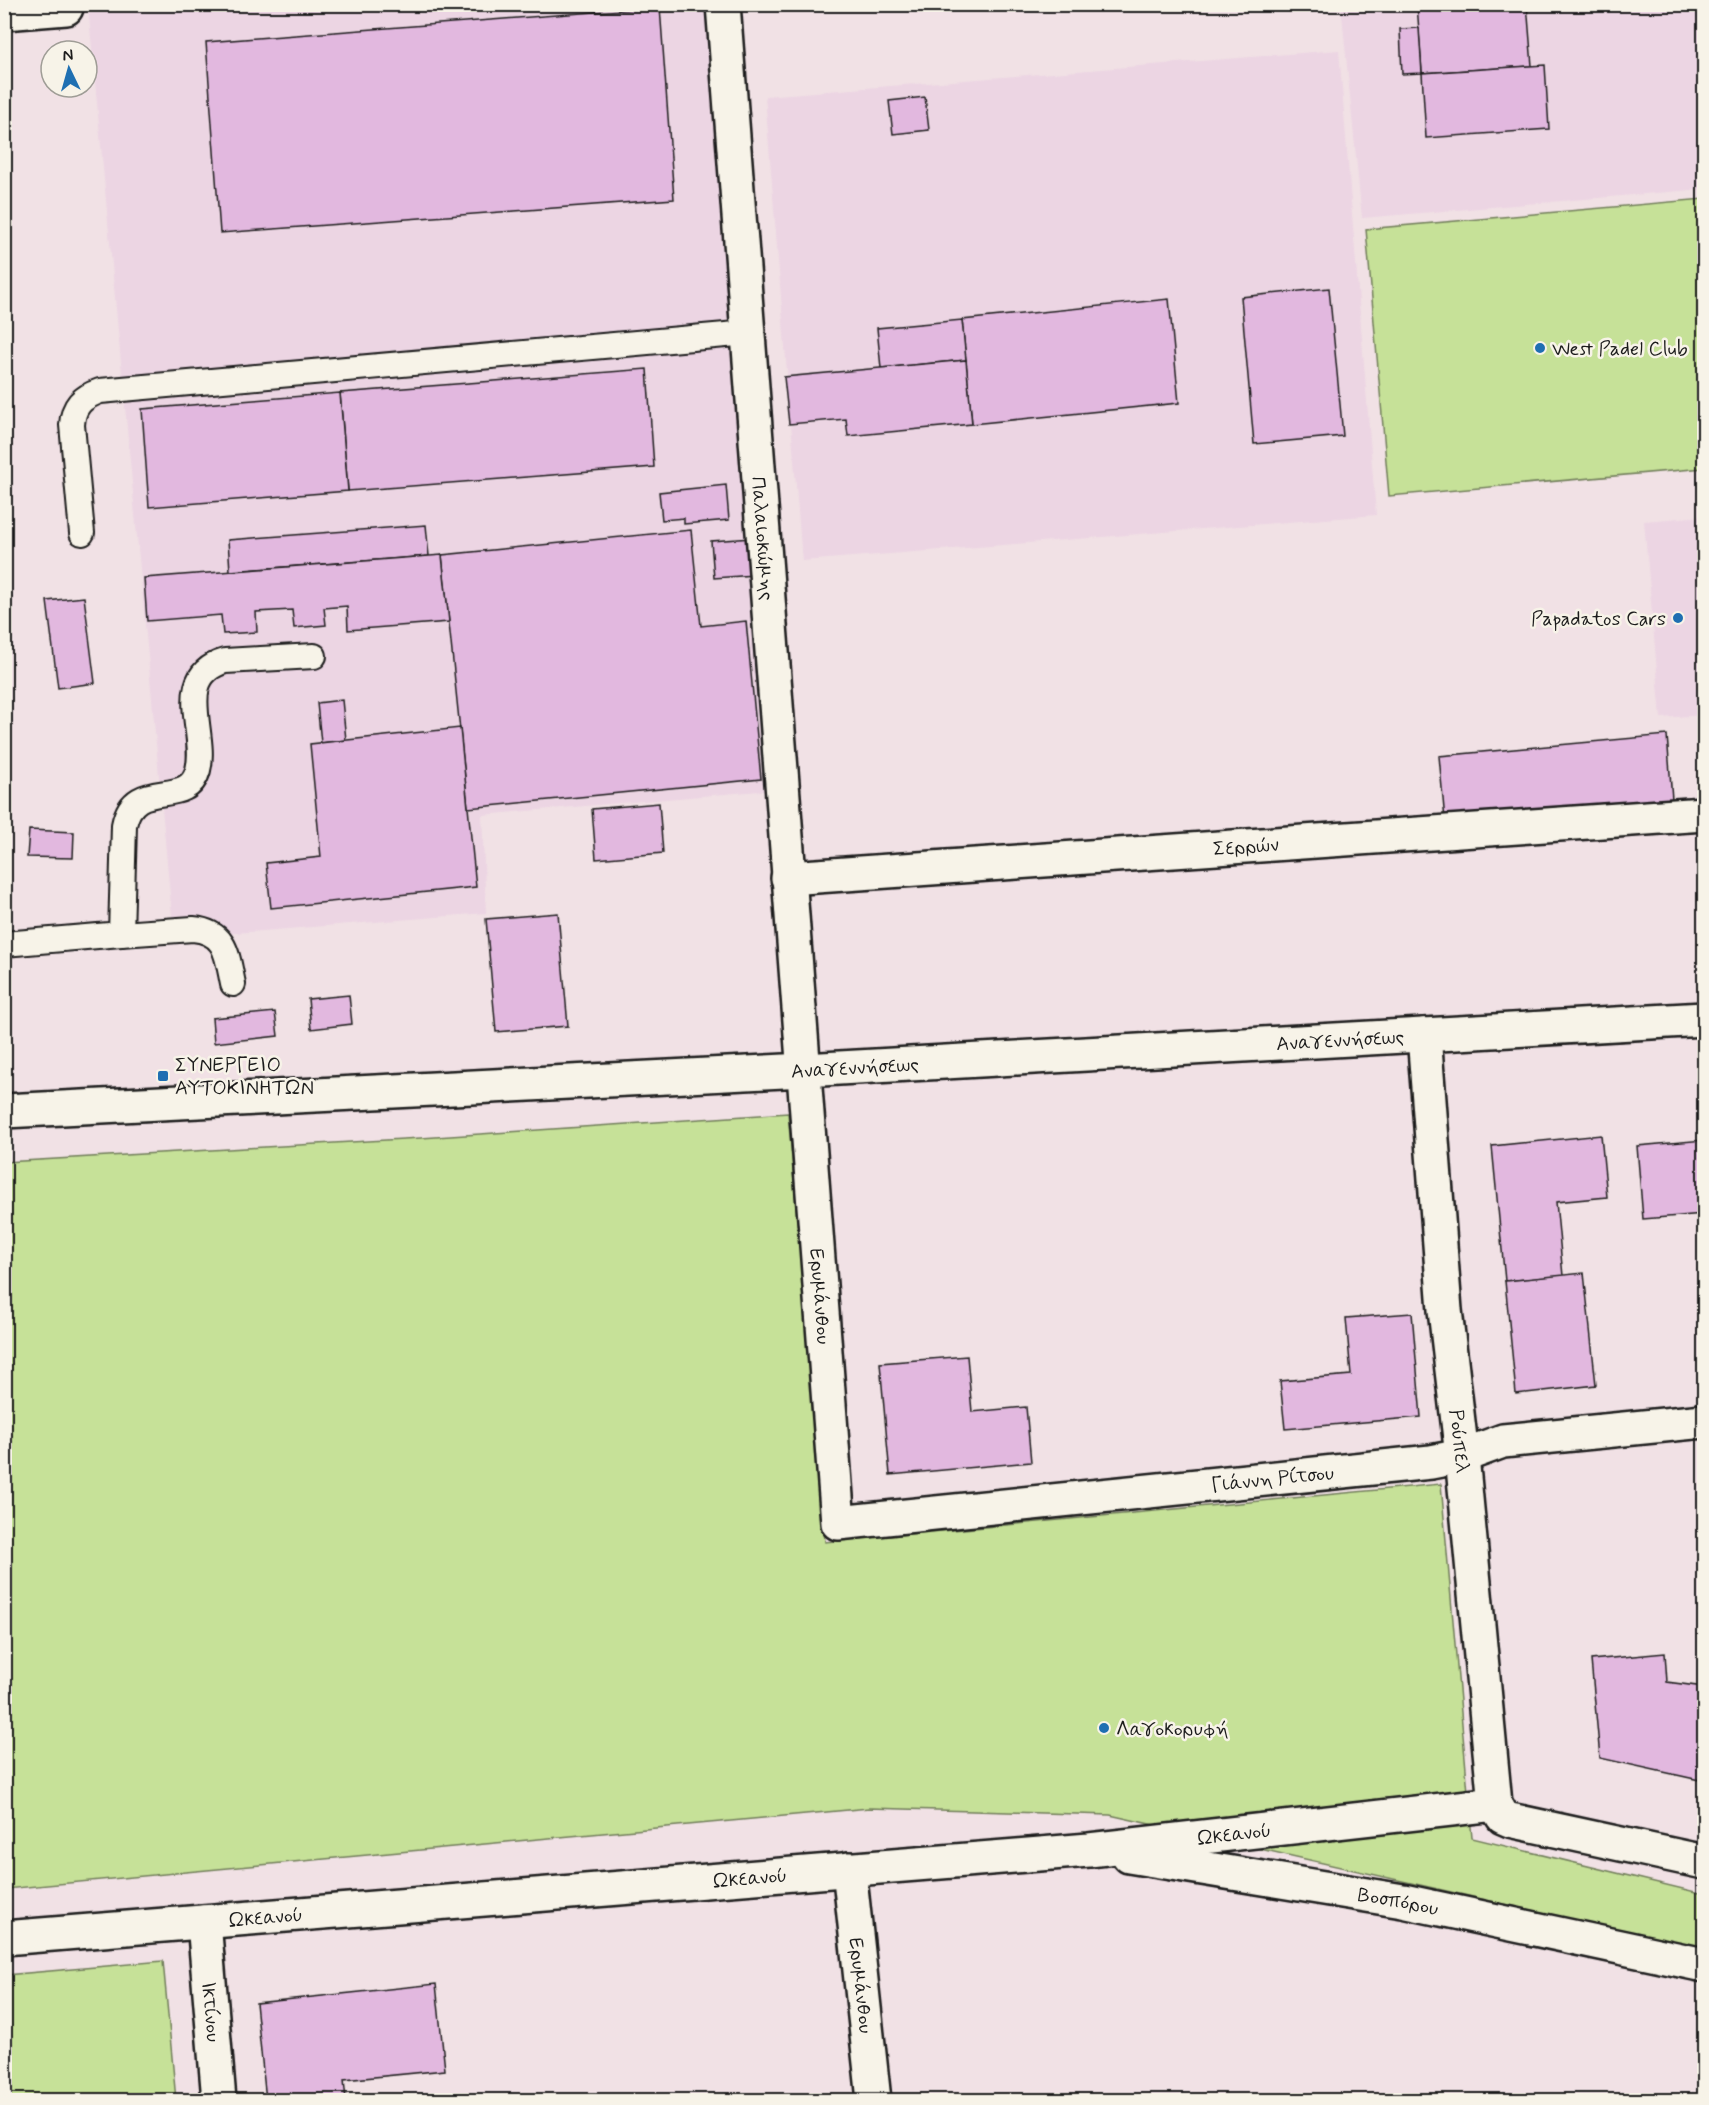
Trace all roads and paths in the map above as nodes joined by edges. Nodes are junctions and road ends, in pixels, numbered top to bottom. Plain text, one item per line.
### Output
1 (723, 4) edge
2 (66, 8) dead end
3 (4, 13) edge
4 (748, 333) junction
5 (82, 533) dead end
6 (314, 656) dead end
7 (1704, 814) edge
8 (788, 878) junction
9 (121, 934) junction
10 (4, 944) edge
11 (233, 984) dead end
12 (1704, 1018) edge
13 (1424, 1035) junction
14 (804, 1070) junction
15 (4, 1111) edge
16 (1704, 1421) edge
17 (1462, 1456) junction
18 (838, 1523) joint
19 (1495, 1804) junction
20 (1089, 1850) junction
21 (1704, 1862) edge
22 (849, 1869) junction
23 (204, 1922) junction
24 (4, 1938) edge
25 (1704, 1965) edge
26 (219, 2100) edge
27 (874, 2100) edge

1 - 4 street, Παλαιοκώμης
2 - 3 street
4 - 5 lane
4 - 8 street, Παλαιοκώμης
6 - 9 lane
7 - 8 street, Σερρών
8 - 14 street, Παλαιοκώμης
9 - 10 lane
9 - 11 lane
12 - 13 street, Αναγεννήσεως
13 - 14 street, Αναγεννήσεως
13 - 17 street, Ρούπελ
14 - 15 street, Αναγεννήσεως
14 - 18 street, Ερυμάνθου
16 - 17 street, Γιάννη Ρίτσου
17 - 18 street, Γιάννη Ρίτσου
17 - 19 street, Ρούπελ
19 - 20 street, Ωκεανού
19 - 21 street
20 - 22 street, Ωκεανού
20 - 25 street, Βοσπόρου
22 - 23 street, Ωκεανού
22 - 27 street, Ερυμάνθου
23 - 24 street, Ωκεανού
23 - 26 street, Ικτίνου

